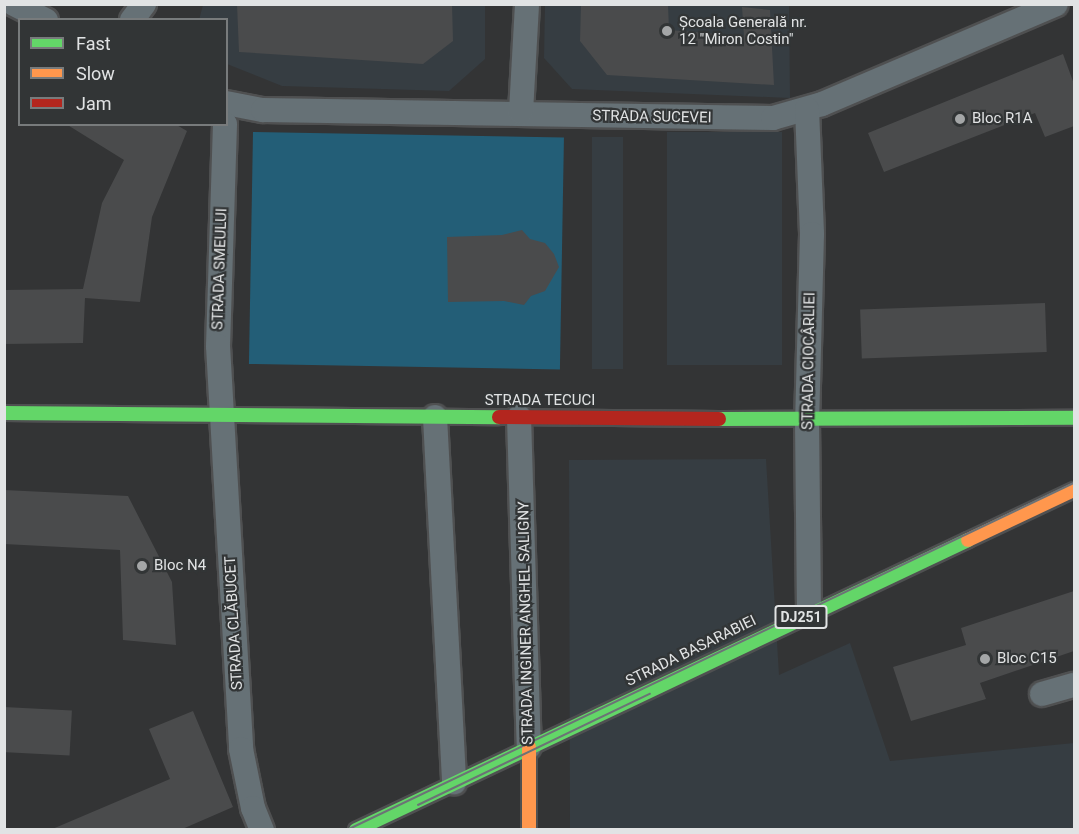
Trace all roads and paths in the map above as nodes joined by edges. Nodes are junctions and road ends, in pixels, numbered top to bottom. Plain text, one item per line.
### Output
1 (14, 4) edge
2 (144, 4) edge
3 (527, 4) edge
4 (1056, 4) edge
5 (42, 18) edge
6 (134, 18) edge
7 (228, 103) edge
8 (807, 109) junction
9 (521, 112) junction
10 (225, 126) edge
11 (4, 413) edge
12 (222, 414) junction
13 (435, 417) junction
14 (519, 417) junction
15 (1074, 418) edge
16 (807, 420) junction
17 (1074, 490) edge
18 (809, 613) junction
19 (1074, 685) edge
20 (1041, 694) dead end
21 (529, 747) junction
22 (454, 783) junction
23 (262, 830) edge
24 (356, 830) edge
25 (529, 830) edge

1 - 5 street
2 - 6 street
3 - 9 street
4 - 8 street, STRADA SUCEVEI
7 - 9 street, STRADA SUCEVEI
8 - 9 street, STRADA SUCEVEI
8 - 16 street, STRADA CIOCÂRLIEI
10 - 12 street, STRADA SMEULUI
11 - 12 main road, STRADA TECUCI
12 - 13 main road, STRADA TECUCI
12 - 23 street, STRADA CLĂBUCET
13 - 14 main road, STRADA TECUCI
13 - 22 street
14 - 16 main road, STRADA TECUCI
14 - 21 street, STRADA INGINER ANGHEL SALIGNY
15 - 16 main road, STRADA TECUCI
16 - 18 street, STRADA CIOCÂRLIEI
17 - 18 main road, STRADA BASARABIEI / DJ251
18 - 21 main road, STRADA BASARABIEI / DJ251
19 - 20 street
21 - 22 main road, STRADA BASARABIEI / DJ251
21 - 25 main road, STRADA INGINER ANGHEL SALIGNY
22 - 24 main road, STRADA BASARABIEI / DJ251

